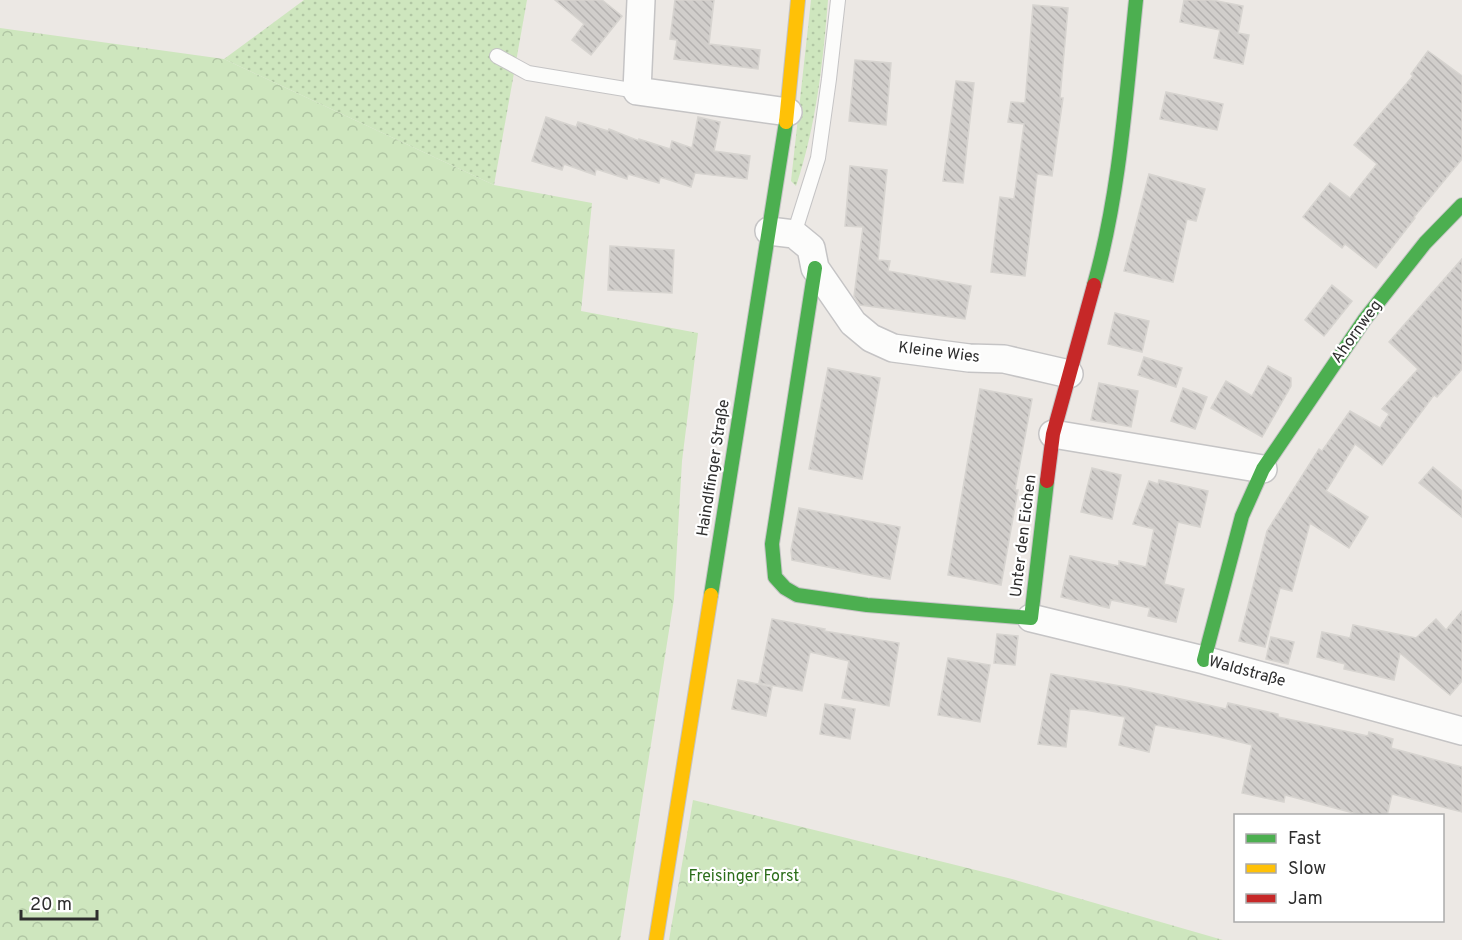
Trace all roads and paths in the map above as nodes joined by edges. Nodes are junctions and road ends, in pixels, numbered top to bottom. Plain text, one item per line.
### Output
1 (641, 0) edge
2 (798, 0) edge
3 (838, 0) edge
4 (1136, 0) edge
5 (497, 56) dead end
6 (637, 91) junction
7 (788, 112) junction
8 (1462, 205) edge
9 (781, 232) junction
10 (815, 268) junction
11 (1069, 374) junction
12 (1053, 434) junction
13 (1263, 469) junction
14 (1031, 618) junction
15 (1204, 660) junction
16 (1462, 730) edge
17 (656, 940) edge

1 - 6 street
2 - 7 street, Haindlfinger Straße
3 - 9 lane
4 - 11 street, Unter den Eichen
5 - 6 lane
6 - 7 street
7 - 9 street, Haindlfinger Straße
8 - 13 street, Ahornweg
9 - 10 street, Kleine Wies
9 - 17 street, Haindlfinger Straße
10 - 11 street, Kleine Wies
10 - 14 street, Unter den Eichen
11 - 12 street, Unter den Eichen
12 - 13 street
12 - 14 street, Unter den Eichen
13 - 15 street, Ahornweg
14 - 15 street, Waldstraße
15 - 16 street, Waldstraße

